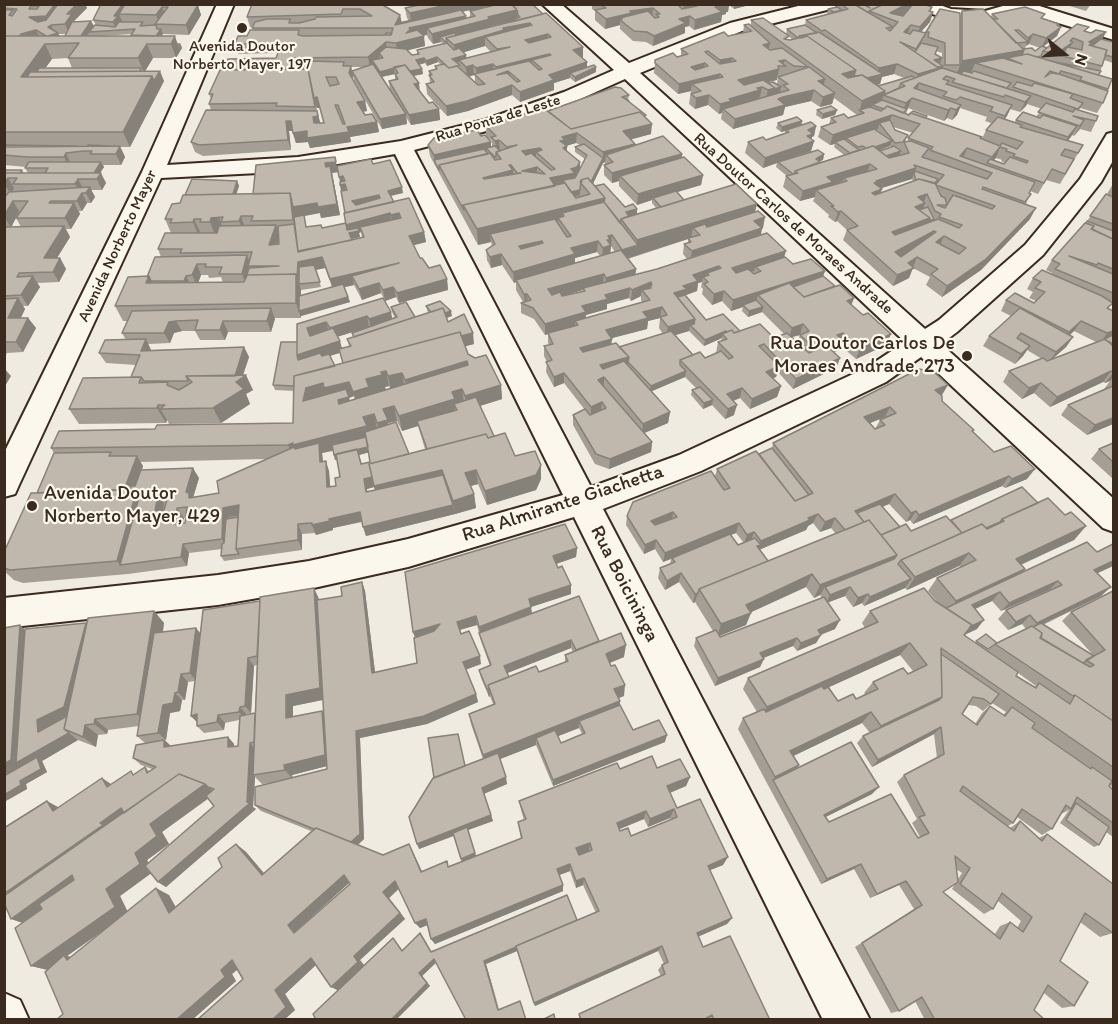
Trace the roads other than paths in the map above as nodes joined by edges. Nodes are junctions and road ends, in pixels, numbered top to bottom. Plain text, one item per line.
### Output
1 (226, 4) edge
2 (550, 4) edge
3 (829, 4) edge
4 (917, 4) edge
5 (1021, 5) edge
6 (1113, 35) edge
7 (627, 71) junction
8 (1113, 138) edge
9 (402, 147) junction
10 (153, 172) junction
11 (924, 343) junction
12 (13, 458) edge
13 (4, 484) edge
14 (582, 501) junction
15 (1113, 519) edge
16 (4, 613) edge
17 (848, 1020) edge

1 - 10 street, Avenida Norberto Mayer
2 - 7 street, Rua Doutor Carlos de Moraes Andrade
3 - 7 street, Rua Ponta de Leste
4 - 5 street
5 - 6 street
7 - 9 street, Rua Ponta de Leste
7 - 11 street, Rua Doutor Carlos de Moraes Andrade
8 - 11 street, Rua Almirante Giachetta
9 - 10 street, Rua Ponta de Leste
9 - 14 street, Rua Boicininga
10 - 12 street, Avenida Norberto Mayer
11 - 14 street, Rua Almirante Giachetta
11 - 15 street, Rua Doutor Carlos de Moraes Andrade
12 - 13 street, Avenida Norberto Mayer
14 - 16 street, Rua Almirante Giachetta
14 - 17 street, Rua Boicininga

